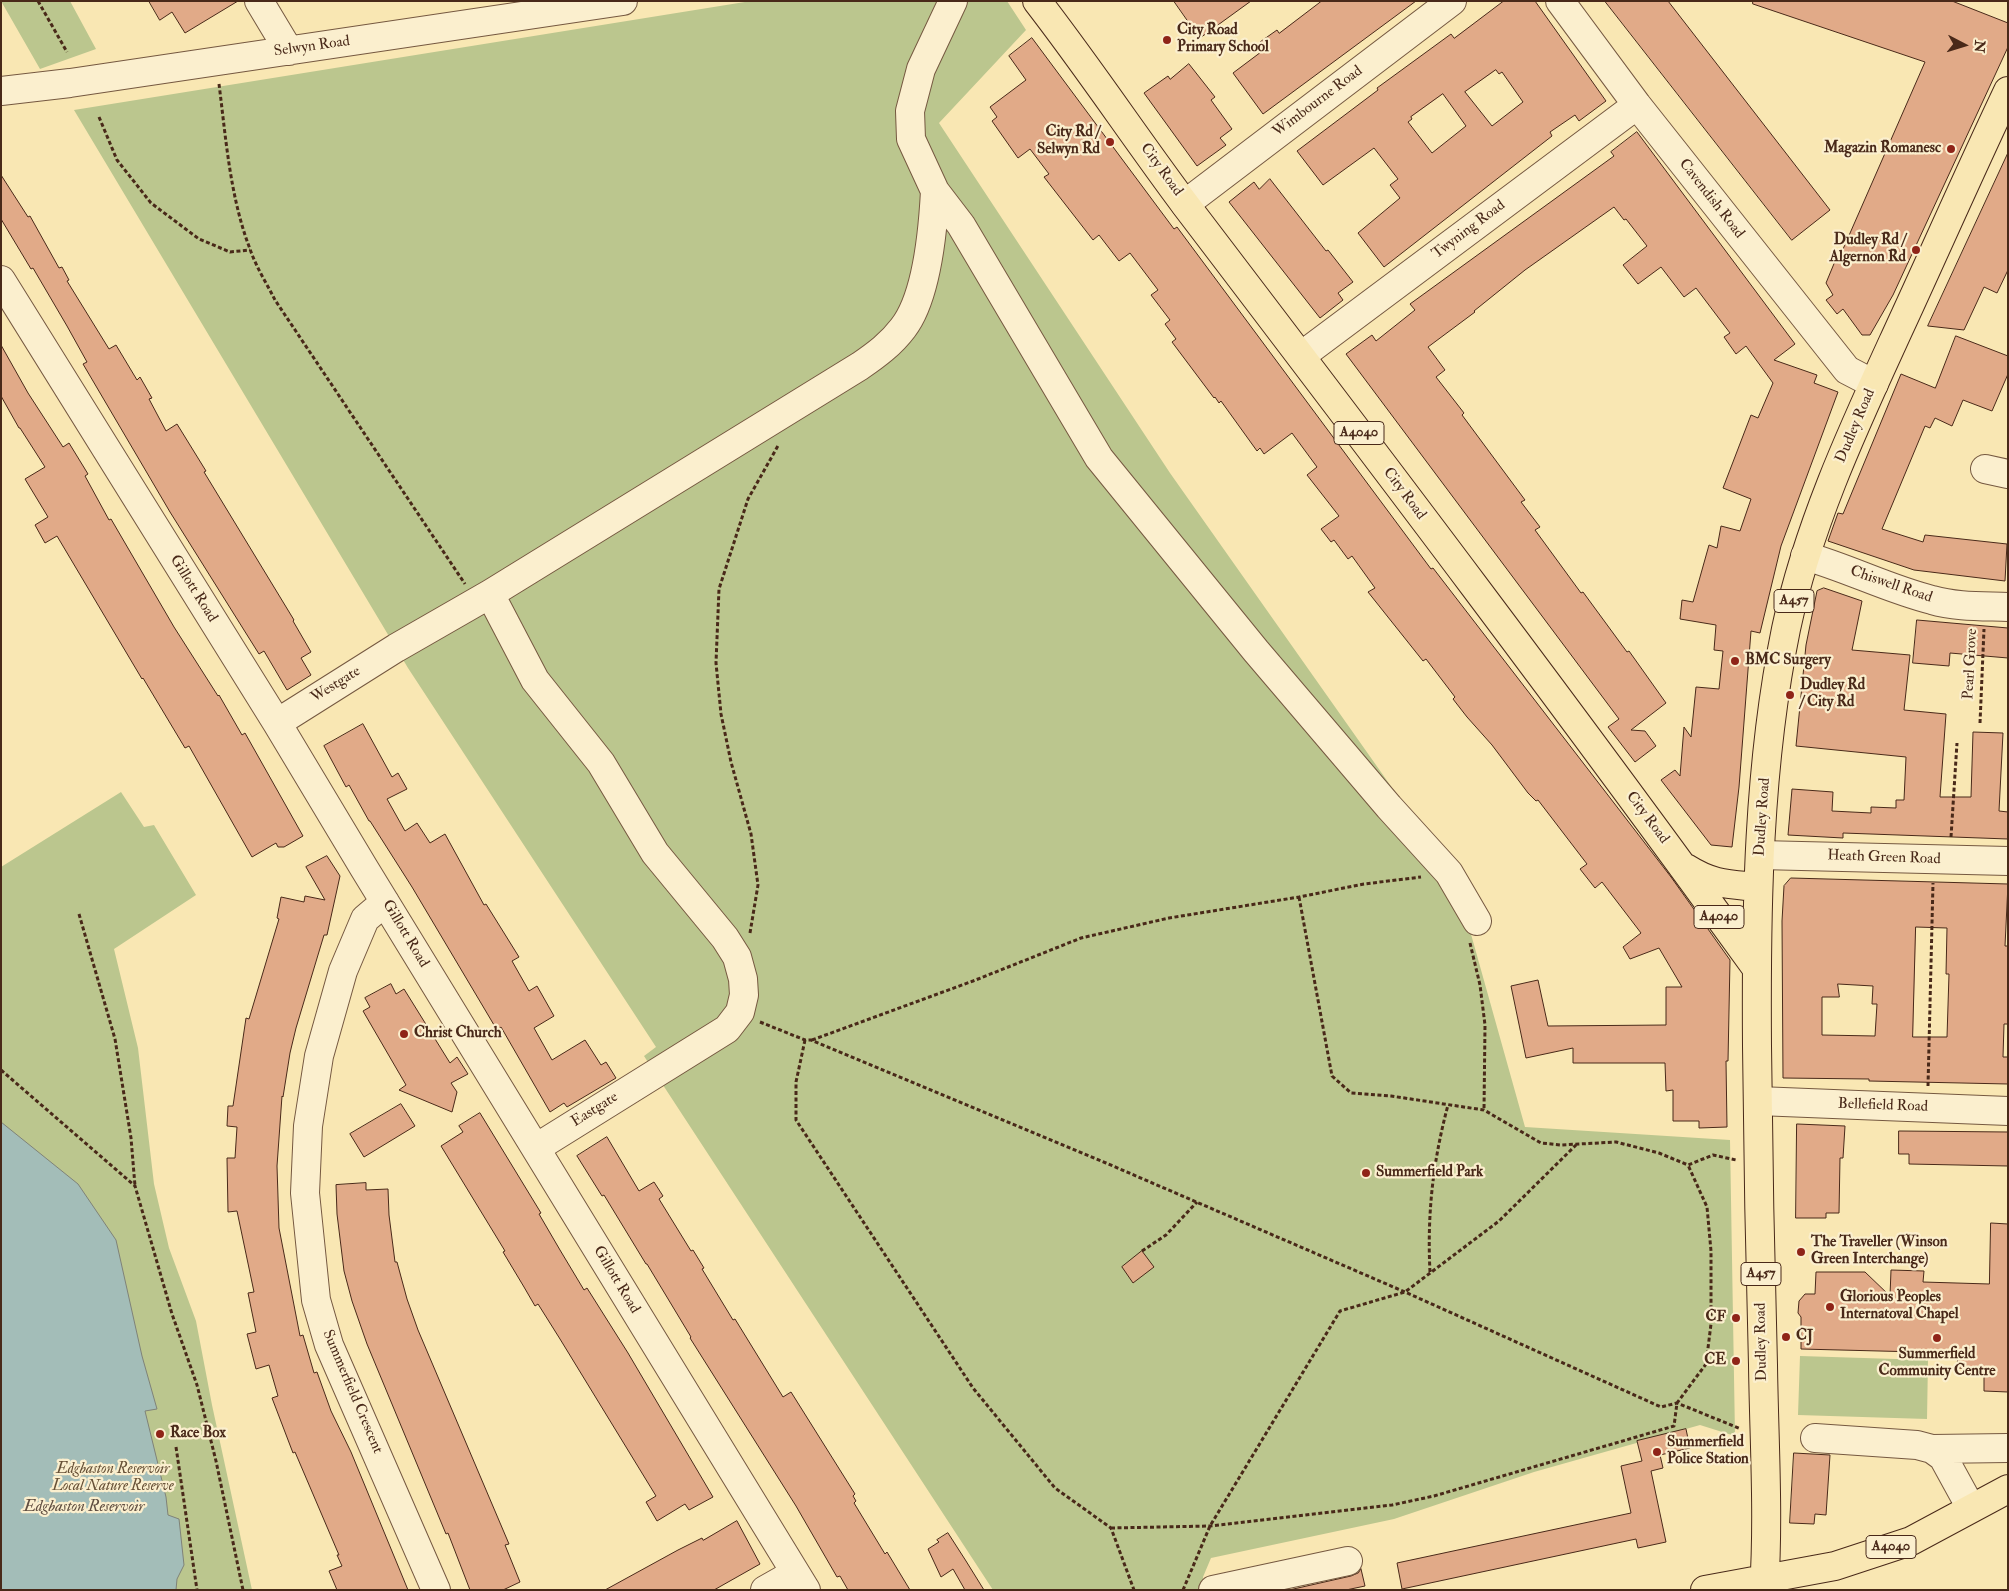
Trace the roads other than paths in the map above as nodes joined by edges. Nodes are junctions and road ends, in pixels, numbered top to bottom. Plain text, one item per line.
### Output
1 (259, 1) edge
2 (623, 1) edge
3 (953, 1) edge
4 (1037, 1) edge
5 (1452, 1) edge
6 (1560, 1) edge
7 (508, 9) edge
8 (289, 51) junction
9 (1, 91) edge
10 (2008, 91) edge
11 (1637, 105) junction
12 (935, 190) junction
13 (1185, 204) junction
14 (1, 280) edge
15 (1302, 356) junction
16 (1874, 384) junction
17 (1805, 556) junction
18 (490, 594) junction
19 (1996, 606) edge
20 (277, 723) junction
21 (1760, 855) junction
22 (2008, 860) edge
23 (1682, 866) junction
24 (1758, 887) junction
25 (385, 902) junction
26 (1473, 929) road end
27 (1757, 968) junction
28 (1758, 1100) junction
29 (2008, 1111) edge
30 (536, 1148) junction
31 (1815, 1438) dead end
32 (2008, 1448) edge
33 (1932, 1449) junction
34 (2008, 1489) edge
35 (1970, 1508) junction
36 (1348, 1561) dead end
37 (801, 1581) edge
38 (1765, 1584) edge
39 (436, 1590) edge
40 (765, 1590) edge
41 (1213, 1590) edge
42 (1705, 1590) edge

1 - 8 street
2 - 7 street, Selwyn Road
3 - 12 street
4 - 13 main road, City Road / A4040
5 - 13 street, Wimbourne Road
6 - 11 street, Cavendish Road
7 - 8 street, Selwyn Road
8 - 9 street, Selwyn Road
10 - 16 main road, Dudley Road / A457
11 - 15 street, Twyning Road
11 - 16 street, Cavendish Road
12 - 18 street, Westgate
12 - 26 street
13 - 15 main road, City Road / A4040
14 - 20 street, Gillott Road
15 - 23 main road, City Road / A4040
16 - 17 main road, Dudley Road / A457
17 - 19 street, Chiswell Road
17 - 21 main road, Dudley Road / A457
18 - 20 street, Westgate
18 - 30 street, Eastgate
20 - 25 street, Gillott Road
21 - 22 street, Heath Green Road
21 - 24 main road, Dudley Road / A457
23 - 24 main road, City Road / A4040
23 - 27 main road, City Road / A4040
24 - 27 main road, Dudley Road / A457
25 - 30 street, Gillott Road
25 - 39 street, Summerfield Crescent
27 - 28 main road, Dudley Road / A457
28 - 29 street, Bellefield Road
28 - 38 main road, Dudley Road / A457
30 - 37 street, Gillott Road
31 - 33 street
32 - 33 street
33 - 35 street
34 - 35 main road, A4040
35 - 38 main road, A4040
36 - 41 street
37 - 40 street
38 - 42 main road

